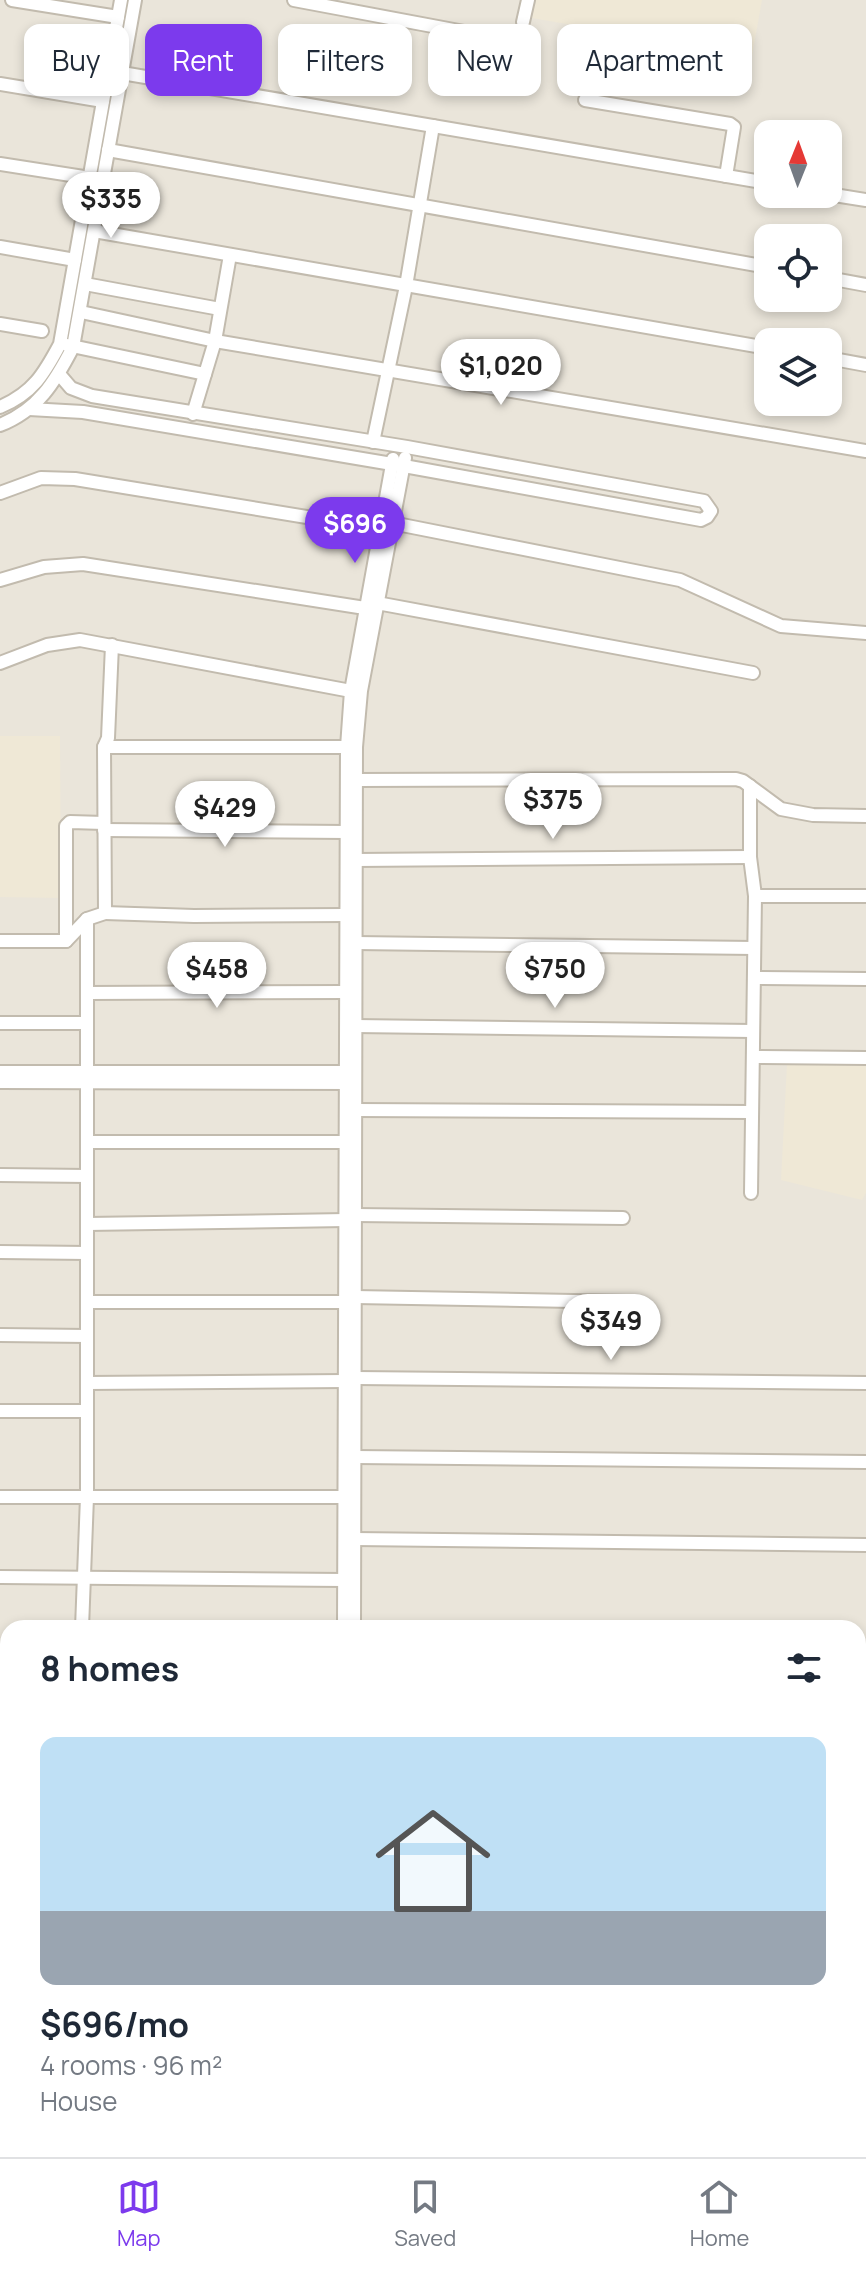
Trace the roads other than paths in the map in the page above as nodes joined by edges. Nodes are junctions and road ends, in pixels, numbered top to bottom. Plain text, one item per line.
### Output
1 (12, 0) edge
2 (121, 0) edge
3 (135, 0) edge
4 (294, 0) edge
5 (528, 0) edge
6 (118, 17) junction
7 (523, 22) dead end
8 (428, 25) edge
9 (129, 34) edge
10 (129, 74) edge
11 (0, 84) edge
12 (118, 96) edge
13 (585, 100) dead end
14 (103, 101) junction
15 (433, 126) junction
16 (108, 150) junction
17 (0, 164) edge
18 (726, 176) junction
19 (90, 178) junction
20 (754, 181) edge
21 (842, 196) edge
22 (866, 200) edge
23 (420, 207) junction
24 (94, 231) junction
25 (0, 247) edge
26 (230, 255) junction
27 (75, 260) junction
28 (754, 265) edge
29 (842, 281) edge
30 (85, 284) junction
31 (866, 285) edge
32 (406, 286) junction
33 (220, 309) junction
34 (81, 312) junction
35 (0, 324) edge
36 (42, 331) dead end
37 (215, 341) junction
38 (66, 345) junction
39 (754, 346) edge
40 (842, 361) edge
41 (866, 365) edge
42 (390, 370) junction
43 (59, 374) junction
44 (205, 374) junction
45 (0, 407) edge
46 (29, 409) junction
47 (193, 414) junction
48 (0, 425) edge
49 (373, 442) junction
50 (401, 446) junction
51 (866, 451) edge
52 (398, 465) junction
53 (0, 493) edge
54 (386, 526) junction
55 (0, 580) edge
56 (371, 605) junction
57 (866, 633) edge
58 (112, 645) junction
59 (0, 663) edge
60 (753, 673) dead end
61 (351, 691) junction
62 (355, 708) junction
63 (104, 747) junction
64 (347, 747) junction
65 (356, 780) junction
66 (750, 786) junction
67 (866, 816) edge
68 (104, 827) junction
69 (347, 832) junction
70 (750, 857) junction
71 (356, 860) junction
72 (755, 896) junction
73 (866, 896) edge
74 (105, 913) junction
75 (346, 915) junction
76 (87, 919) junction
77 (0, 941) edge
78 (66, 941) junction
79 (356, 943) junction
80 (754, 948) junction
81 (754, 978) junction
82 (866, 979) edge
83 (346, 992) junction
84 (87, 993) junction
85 (0, 1023) edge
86 (87, 1023) junction
87 (355, 1026) junction
88 (753, 1031) junction
89 (753, 1057) junction
90 (866, 1058) edge
91 (0, 1072) edge
92 (87, 1077) junction
93 (350, 1078) junction
94 (0, 1082) edge
95 (356, 1110) junction
96 (752, 1112) junction
97 (87, 1142) junction
98 (345, 1142) junction
99 (0, 1175) edge
100 (87, 1176) junction
101 (751, 1193) dead end
102 (350, 1217) junction
103 (623, 1218) dead end
104 (87, 1224) junction
105 (0, 1252) edge
106 (87, 1253) junction
107 (350, 1300) junction
108 (87, 1302) junction
109 (626, 1302) dead end
110 (0, 1335) edge
111 (87, 1336) junction
112 (350, 1379) junction
113 (87, 1383) junction
114 (866, 1383) edge
115 (0, 1411) edge
116 (87, 1411) junction
117 (355, 1457) junction
118 (866, 1462) edge
119 (0, 1497) edge
120 (87, 1497) junction
121 (345, 1497) junction
122 (354, 1539) junction
123 (866, 1545) edge
124 (0, 1577) edge
125 (84, 1578) junction
126 (344, 1580) junction
127 (82, 1620) edge
128 (349, 1620) edge
129 (349, 1620) edge

1 - 6 street
2 - 6 street
3 - 9 street
4 - 8 street
5 - 7 street
6 - 14 street
10 - 15 street
11 - 14 street
12 - 16 street
13 - 18 street
14 - 19 street
15 - 18 street
15 - 23 street
16 - 23 street
16 - 24 street
17 - 19 street
18 - 20 street
19 - 27 street
21 - 22 street
23 - 28 street
23 - 32 street
24 - 26 street
24 - 30 street
25 - 27 street
26 - 32 street
26 - 33 street
27 - 38 street
29 - 31 street
30 - 33 street
30 - 34 street
32 - 39 street
32 - 42 street
33 - 37 street
34 - 37 street
34 - 38 street
35 - 36 street
37 - 42 street
37 - 44 street
38 - 43 street
38 - 44 street
38 - 45 street
40 - 41 street
42 - 49 street
42 - 51 street
43 - 46 street
43 - 47 street
44 - 47 street
46 - 48 street
46 - 52 street
47 - 49 street
49 - 50 street
50 - 52 street
50 - 52 street
52 - 54 street
53 - 54 street
54 - 56 street
54 - 57 street
55 - 56 street
56 - 60 street
56 - 61 street
56 - 62 street
58 - 59 street
58 - 61 street
58 - 63 street
61 - 62 street
62 - 64 street
62 - 65 street
63 - 64 street
63 - 68 street
64 - 69 street
65 - 66 street
65 - 71 street
66 - 67 street
66 - 70 street
68 - 69 street
68 - 74 street
68 - 78 street
69 - 75 street
70 - 71 street
70 - 72 street
71 - 79 street
72 - 73 street
72 - 80 street
74 - 75 street
74 - 76 street
75 - 83 street
76 - 78 street
76 - 84 street
77 - 78 street
79 - 80 street
79 - 87 street
80 - 81 street
81 - 82 street
81 - 88 street
83 - 84 street
83 - 93 street
84 - 86 street
85 - 86 street
86 - 92 street
87 - 88 street
87 - 93 street
88 - 89 street
89 - 90 street
89 - 96 street
91 - 92 street
92 - 93 street
92 - 94 street
92 - 97 street
93 - 95 street
93 - 98 street
95 - 96 street
95 - 102 street
96 - 101 street
97 - 98 street
97 - 100 street
98 - 102 street
99 - 100 street
100 - 104 street
102 - 103 street
102 - 104 street
102 - 107 street
104 - 106 street
105 - 106 street
106 - 108 street
107 - 108 street
107 - 109 street
107 - 112 street
108 - 111 street
110 - 111 street
111 - 113 street
112 - 113 street
112 - 114 street
112 - 117 street
112 - 121 street
113 - 116 street
115 - 116 street
116 - 120 street
117 - 118 street
117 - 122 street
119 - 120 street
120 - 121 street
120 - 125 street
121 - 126 street
122 - 123 street
122 - 128 street
124 - 125 street
125 - 126 street
125 - 127 street
126 - 129 street

